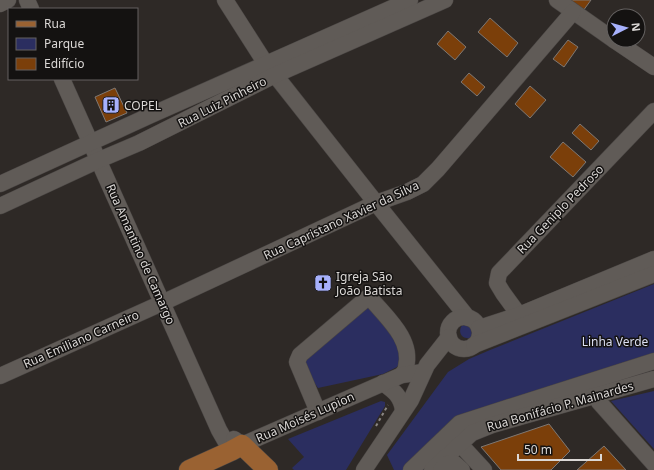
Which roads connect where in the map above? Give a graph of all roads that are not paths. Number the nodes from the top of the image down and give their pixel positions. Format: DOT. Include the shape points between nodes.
graph roads {
  1 [pos="8,0"];
  2 [pos="225,0"];
  3 [pos="410,0"];
  4 [pos="445,0"];
  5 [pos="557,0"];
  6 [pos="0,4"];
  7 [pos="573,12"];
  8 [pos="606,35"];
  9 [pos="626,48"];
  10 [pos="312,51"];
  11 [pos="654,67"];
  12 [pos="270,70"];
  13 [pos="62,80"];
  14 [pos="654,111"];
  15 [pos="152,115"];
  16 [pos="131,124"];
  17 [pos="160,133"];
  18 [pos="91,143"];
  19 [pos="139,143"];
  20 [pos="99,160"];
  21 [pos="0,184"];
  22 [pos="376,203"];
  23 [pos="0,206"];
  24 [pos="654,260"];
  25 [pos="654,274"];
  26 [pos="449,294"];
  27 [pos="162,303"];
  28 [pos="519,315"];
  29 [pos="474,323"];
  30 [pos="450,330"];
  31 [pos="470,347"];
  32 [pos="654,361"];
  33 [pos="425,368"];
  34 [pos="402,375"];
  35 [pos="0,376"];
  36 [pos="654,379"];
  37 [pos="383,383"];
  38 [pos="595,395"];
  39 [pos="403,410"];
  40 [pos="318,412"];
  41 [pos="460,444"];
  42 [pos="237,448"];
  43 [pos="654,464"];
  44 [pos="189,470"];
  45 [pos="250,470"];
  46 [pos="268,470"];
  47 [pos="364,470"];
  48 [pos="411,470"];
  49 [pos="432,470"];
  50 [pos="441,470"];
  51 [pos="462,470"];
  52 [pos="484,470"];
  1 -- 6 [label="street"];
  2 -- 12 [label="street"];
  3 -- 10 [label="street, Rua Luiz Pinheiro"];
  4 -- 10 [label="street, Rua Luiz Pinheiro"];
  5 -- 7 [label="street"];
  7 -- 8 [label="street"];
  7 -- 22 [label="street, Rua Capristano Xavier da Silva" via="438,169 422,184"];
  9 -- 11 [label="street"];
  10 -- 12 [label="street, Rua Luiz Pinheiro"];
  12 -- 15 [label="street, Rua Luiz Pinheiro"];
  12 -- 17 [label="street, Rua Luiz Pinheiro"];
  12 -- 22 [label="street"];
  13 -- 18 [label="street, Rua Amantino de Camargo"];
  14 -- 28 [label="street, Rua Geniplo Pedroso" via="499,273 497,283"];
  15 -- 16 [label="street, Rua Luiz Pinheiro"];
  15 -- 17 [label="street"];
  16 -- 18 [label="street, Rua Luiz Pinheiro"];
  16 -- 19 [label="street"];
  17 -- 19 [label="street, Rua Luiz Pinheiro"];
  18 -- 20 [label="street, Rua Amantino de Camargo"];
  18 -- 21 [label="street, Rua Luiz Pinheiro"];
  19 -- 20 [label="street, Rua Luiz Pinheiro"];
  20 -- 23 [label="street, Rua Luiz Pinheiro"];
  20 -- 27 [label="street, Rua Amantino de Camargo"];
  22 -- 26 [label="street"];
  22 -- 27 [label="street, Rua Capristano Xavier da Silva"];
  24 -- 28 [label="street"];
  25 -- 31 [label="street, Rua Moisés Lupion"];
  26 -- 29 [label="street"];
  26 -- 30 [label="street"];
  27 -- 35 [label="street, Rua Emiliano Carneiro"];
  27 -- 42 [label="street, Rua Amantino de Camargo" via="219,430"];
  28 -- 29 [label="street"];
  29 -- 30 [label="street" via="459,318"];
  29 -- 31 [label="street" via="480,334 478,340"];
  30 -- 31 [label="street" via="450,340 454,345 460,348"];
  30 -- 33 [label="street"];
  31 -- 33 [label="street, Rua Moisés Lupion"];
  32 -- 48 [label="street" via="460,423"];
  33 -- 34 [label="street, Rua Moisés Lupion"];
  33 -- 39 [label="street"];
  34 -- 37 [label="street, Rua Moisés Lupion"];
  34 -- 40 [label="street" via="406,367 405,345 400,334 372,300 367,298 300,355 298,362"];
  36 -- 38 [label="street, Rua Bonifácio P. Mainardes"];
  37 -- 39 [label="street" via="397,395 402,402"];
  37 -- 40 [label="street, Rua Moisés Lupion"];
  38 -- 41 [label="street, Rua Bonifácio P. Mainardes" via="492,425 472,433"];
  38 -- 43 [label="street"];
  39 -- 47 [label="street"];
  40 -- 42 [label="street, Rua Moisés Lupion"];
  41 -- 49 [label="street, Rua Bonifácio P. Mainardes"];
  41 -- 52 [label="street"];
  42 -- 44 [label="main road, Rua Moisés Lupion"];
  42 -- 45 [label="main road"];
  42 -- 46 [label="main road"];
  50 -- 51 [label="street" via="449,463 454,463"];
}
